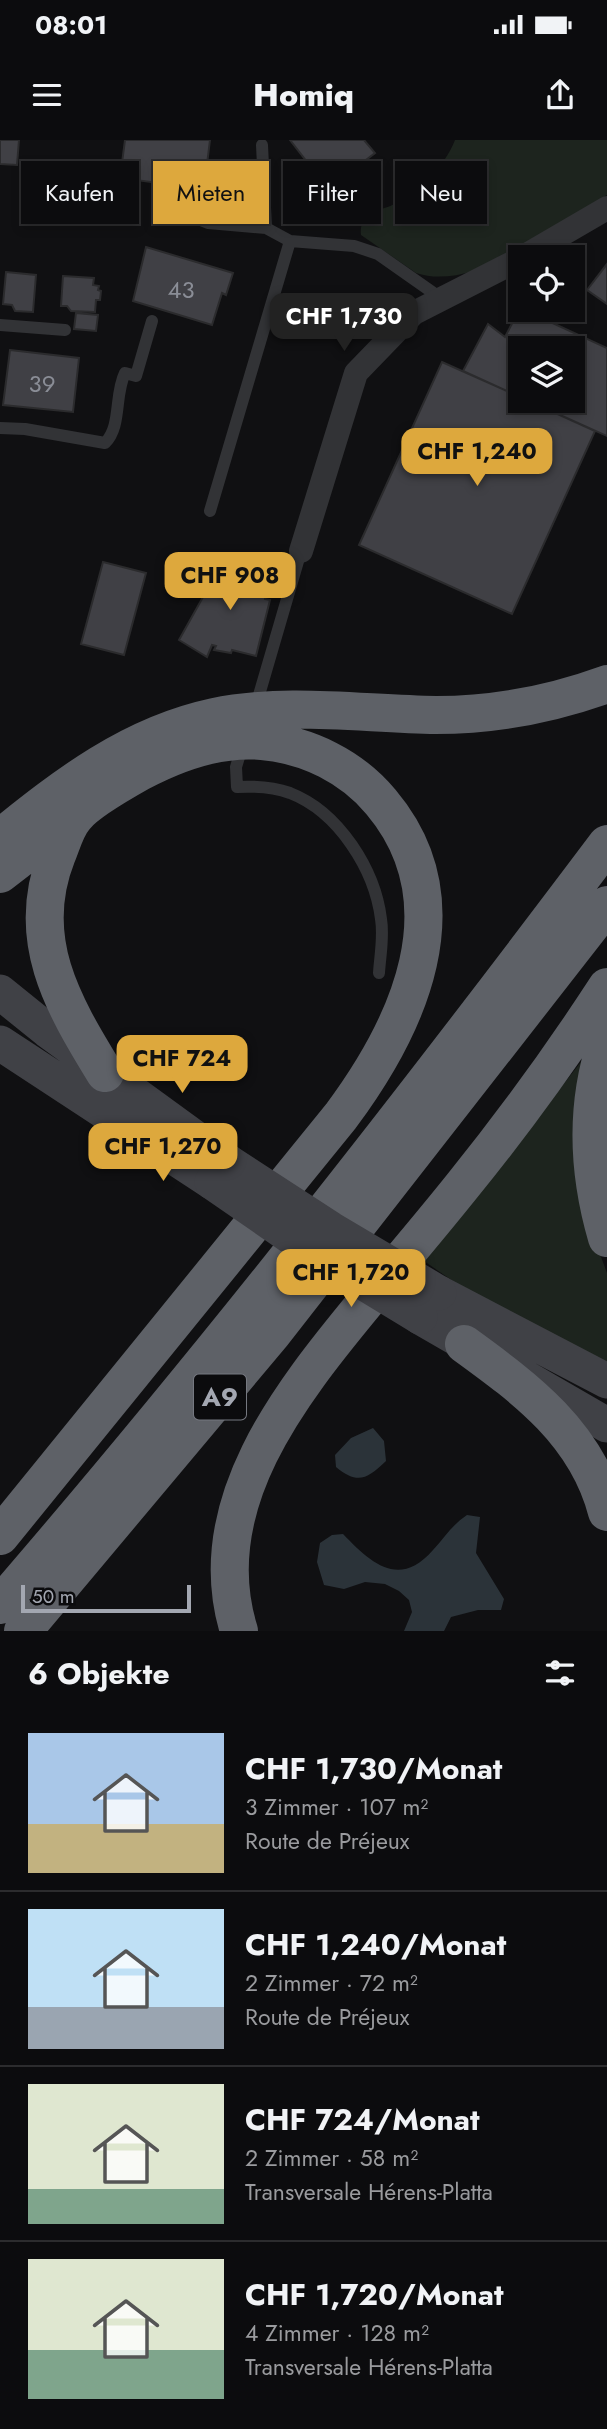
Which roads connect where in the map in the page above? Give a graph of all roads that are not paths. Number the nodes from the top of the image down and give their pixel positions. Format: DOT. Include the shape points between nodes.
graph roads {
  1 [pos="262,145"];
  2 [pos="607,208"];
  3 [pos="220,224"];
  4 [pos="266,228"];
  5 [pos="290,241"];
  6 [pos="543,245"];
  7 [pos="508,265"];
  8 [pos="442,299"];
  9 [pos="152,321"];
  10 [pos="0,325"];
  11 [pos="65,330"];
  12 [pos="0,428"];
  13 [pos="210,511"];
  14 [pos="301,551"];
  15 [pos="607,684"];
  16 [pos="259,695"];
  17 [pos="240,754"];
  18 [pos="64,806"];
  19 [pos="0,822"];
  20 [pos="0,838"];
  21 [pos="607,844"];
  22 [pos="0,874"];
  23 [pos="607,905"];
  24 [pos="379,973"];
  25 [pos="607,987"];
  26 [pos="0,992"];
  27 [pos="607,1040"];
  28 [pos="0,1042"];
  29 [pos="105,1073"];
  30 [pos="220,1172"];
  31 [pos="607,1238"];
  32 [pos="430,1305"];
  33 [pos="464,1344"];
  34 [pos="607,1381"];
  35 [pos="607,1425"];
  36 [pos="607,1512"];
  37 [pos="0,1536"];
  38 [pos="0,1605"];
  39 [pos="23,1631"];
  40 [pos="239,1631"];
  1 -- 4 [label="lane"];
  2 -- 6 [label="street"];
  3 -- 4 [label="lane"];
  4 -- 5 [label="lane"];
  5 -- 8 [label="lane" via="354,246 379,254"];
  5 -- 13 [label="lane"];
  7 -- 8 [label="street"];
  8 -- 14 [label="street" via="414,313 356,373"];
  9 -- 12 [label="lane" via="136,376 125,373 121,382 113,435 104,443"];
  10 -- 11 [label="lane"];
  14 -- 16 [label="lane"];
  15 -- 18 [label="highway" via="556,701 495,712 438,715 286,710 213,717 165,732 101,762"];
  17 -- 24 [label="lane" via="237,787 275,789 299,797 358,852 380,910"];
  18 -- 19 [label="highway"];
  18 -- 20 [label="highway"];
  18 -- 22 [label="highway"];
  18 -- 29 [label="highway" via="44,907 44,929 59,990"];
  18 -- 37 [label="highway" via="191,750 261,741 308,752 338,765 365,785 397,823 417,870 422,938 404,1011 359,1092"];
  21 -- 38 [label="highway, A9" via="258,1295"];
  23 -- 39 [label="highway, A9" via="272,1334"];
  25 -- 40 [label="highway" via="511,1126 324,1354 260,1451 239,1507 230,1553"];
  26 -- 29 [label="main road"];
  27 -- 31 [label="highway" via="597,1078 591,1138 594,1180"];
  28 -- 30 [label="main road"];
  29 -- 30 [label="main road"];
  30 -- 32 [label="main road, bridge" via="313,1252"];
  32 -- 33 [label="main road"];
  32 -- 34 [label="main road"];
  33 -- 35 [label="main road"];
  33 -- 36 [label="highway" via="517,1382 561,1423 593,1472"];
}
